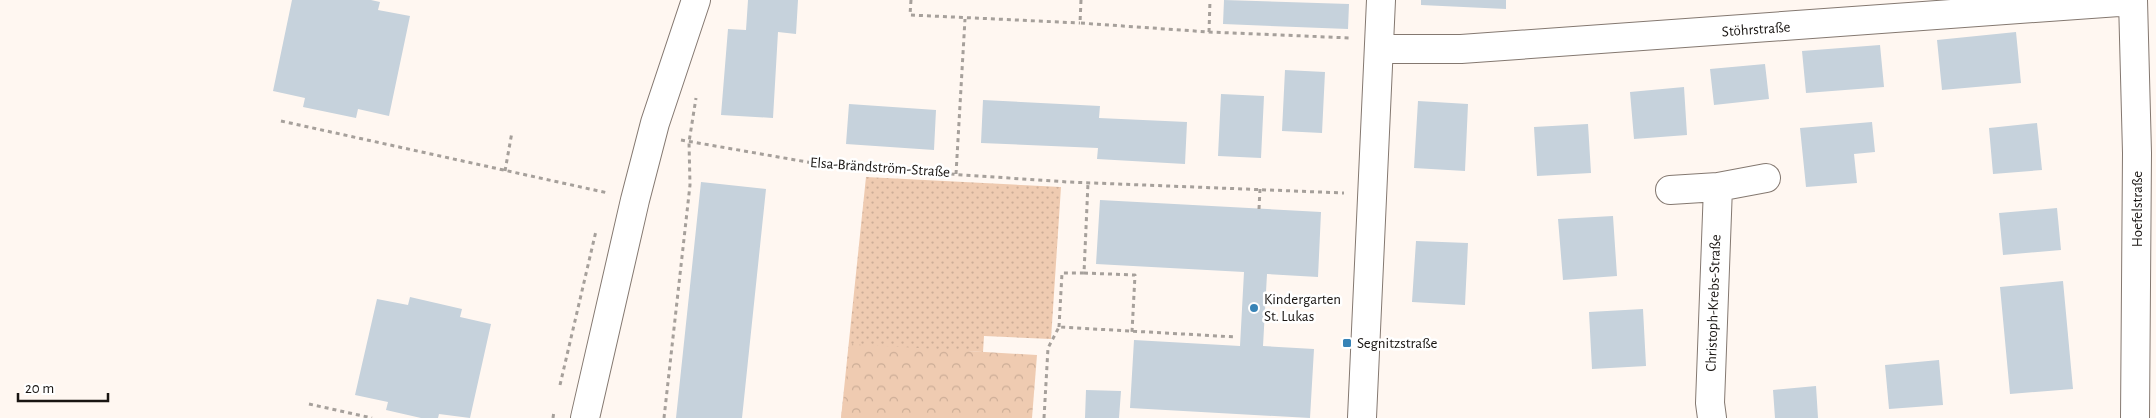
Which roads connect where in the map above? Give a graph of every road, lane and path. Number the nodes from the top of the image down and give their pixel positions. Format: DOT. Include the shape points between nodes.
graph roads {
  1 [pos="696,0"];
  2 [pos="911,0"];
  3 [pos="1081,0"];
  4 [pos="1210,0"];
  5 [pos="1381,0"];
  6 [pos="2133,1"];
  7 [pos="965,19"];
  8 [pos="1080,23"];
  9 [pos="1209,32"];
  10 [pos="1379,44"];
  11 [pos="698,92"];
  12 [pos="281,121"];
  13 [pos="656,124"];
  14 [pos="512,132"];
  15 [pos="689,142"];
  16 [pos="505,171"];
  17 [pos="956,174"];
  18 [pos="1766,178"];
  19 [pos="1088,183"];
  20 [pos="1718,187"];
  21 [pos="1260,189"];
  22 [pos="1670,190"];
  23 [pos="1372,194"];
  24 [pos="635,200"];
  25 [pos="1259,209"];
  26 [pos="1084,274"];
  27 [pos="1058,327"];
  28 [pos="1132,332"];
  29 [pos="1236,337"];
  30 [pos="309,404"];
  31 [pos="372,418"];
  32 [pos="585,418"];
  33 [pos="664,418"];
  34 [pos="1044,418"];
  35 [pos="1362,418"];
  36 [pos="1712,418"];
  37 [pos="2135,418"];
  1 -- 13 [label="street"];
  2 -- 7 [label="path" via="910,15"];
  3 -- 8 [label="path"];
  4 -- 9 [label="path"];
  5 -- 10 [label="street"];
  6 -- 10 [label="street, Stöhrstraße" via="1461,49"];
  6 -- 37 [label="street, Hoefelstraße" via="2137,153"];
  7 -- 8 [label="path"];
  7 -- 17 [label="path, Elsa-Brändström-Straße"];
  8 -- 9 [label="path"];
  9 -- 10 [label="path"];
  10 -- 23 [label="street"];
  11 -- 15 [label="path"];
  12 -- 16 [label="path"];
  13 -- 15 [label="path, Elsa-Brändström-Straße"];
  13 -- 24 [label="street"];
  14 -- 16 [label="path"];
  15 -- 17 [label="path, Elsa-Brändström-Straße" via="830,166"];
  15 -- 33 [label="path" via="690,185"];
  16 -- 24 [label="path"];
  17 -- 19 [label="path"];
  18 -- 20 [label="street"];
  19 -- 21 [label="path"];
  19 -- 26 [label="path"];
  20 -- 22 [label="street"];
  20 -- 36 [label="street, Christoph-Krebs-Straße"];
  21 -- 23 [label="path"];
  21 -- 25 [label="path"];
  23 -- 35 [label="street"];
  24 -- 32 [label="street"];
  26 -- 27 [label="path" via="1062,273"];
  26 -- 28 [label="path" via="1135,276"];
  27 -- 28 [label="path"];
  27 -- 34 [label="path" via="1048,348"];
  28 -- 29 [label="path"];
  30 -- 31 [label="path"];
}
